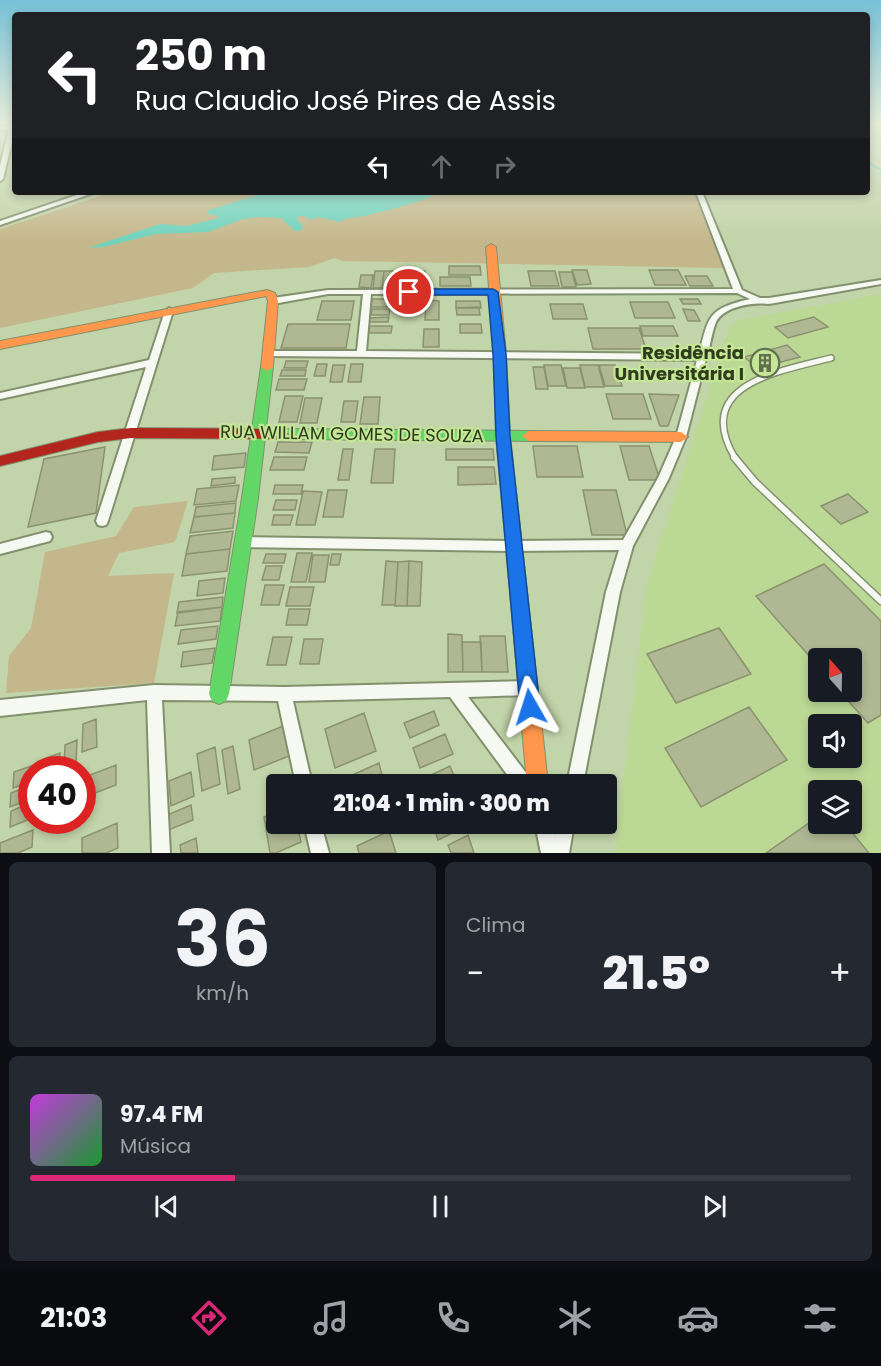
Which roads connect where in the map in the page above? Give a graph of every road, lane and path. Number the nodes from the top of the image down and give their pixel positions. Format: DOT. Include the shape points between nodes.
graph roads {
  1 [pos="2,164"];
  2 [pos="0,179"];
  3 [pos="78,195"];
  4 [pos="700,195"];
  5 [pos="0,223"];
  6 [pos="491,247"];
  7 [pos="881,282"];
  8 [pos="738,291"];
  9 [pos="367,292"];
  10 [pos="493,292"];
  11 [pos="758,300"];
  12 [pos="273,301"];
  13 [pos="169,311"];
  14 [pos="0,345"];
  15 [pos="269,353"];
  16 [pos="361,354"];
  17 [pos="500,354"];
  18 [pos="704,357"];
  19 [pos="831,358"];
  20 [pos="154,362"];
  21 [pos="0,396"];
  22 [pos="131,433"];
  23 [pos="258,433"];
  24 [pos="503,436"];
  25 [pos="681,437"];
  26 [pos="0,461"];
  27 [pos="102,521"];
  28 [pos="46,537"];
  29 [pos="243,542"];
  30 [pos="627,545"];
  31 [pos="513,546"];
  32 [pos="0,549"];
  33 [pos="881,601"];
  34 [pos="528,688"];
  35 [pos="453,689"];
  36 [pos="154,692"];
  37 [pos="219,694"];
  38 [pos="284,694"];
  39 [pos="0,708"];
  40 [pos="302,774"];
  41 [pos="517,774"];
  42 [pos="537,774"];
  43 [pos="577,774"];
  44 [pos="315,834"];
  45 [pos="546,834"];
  46 [pos="564,834"];
  47 [pos="161,853"];
  48 [pos="320,853"];
  49 [pos="550,853"];
  50 [pos="560,853"];
  1 -- 2 [label="street"];
  3 -- 5 [label="street"];
  4 -- 8 [label="street"];
  6 -- 10 [label="street"];
  7 -- 11 [label="street"];
  8 -- 10 [label="street"];
  8 -- 11 [label="street"];
  9 -- 10 [label="street"];
  9 -- 12 [label="street" via="316,293"];
  9 -- 16 [label="street"];
  10 -- 17 [label="street"];
  11 -- 18 [label="street" via="718,313 712,321"];
  12 -- 13 [label="street" via="267,293"];
  12 -- 15 [label="street"];
  13 -- 14 [label="street"];
  13 -- 20 [label="street"];
  15 -- 16 [label="street"];
  15 -- 23 [label="street"];
  16 -- 17 [label="street"];
  17 -- 18 [label="street"];
  17 -- 24 [label="street"];
  18 -- 25 [label="street"];
  19 -- 33 [label="lane" via="747,384 725,413 723,432 730,452 750,476"];
  20 -- 21 [label="street"];
  20 -- 22 [label="street"];
  22 -- 23 [label="street, RUA WILLAM GOMES DE SOUZA"];
  22 -- 26 [label="street, RUA WILLAM GOMES DE SOUZA"];
  22 -- 27 [label="street"];
  23 -- 24 [label="street, RUA WILLAM GOMES DE SOUZA"];
  23 -- 29 [label="street"];
  24 -- 25 [label="street, RUA WILLAM GOMES DE SOUZA"];
  24 -- 31 [label="street"];
  25 -- 30 [label="street"];
  28 -- 32 [label="street"];
  29 -- 31 [label="street"];
  29 -- 37 [label="street"];
  30 -- 31 [label="street"];
  30 -- 43 [label="street"];
  31 -- 34 [label="street"];
  34 -- 35 [label="street"];
  34 -- 42 [label="street"];
  35 -- 38 [label="street"];
  35 -- 41 [label="street"];
  36 -- 37 [label="street"];
  36 -- 39 [label="street"];
  36 -- 47 [label="street"];
  37 -- 38 [label="street"];
  38 -- 40 [label="street"];
  44 -- 48 [label="street"];
  45 -- 49 [label="street"];
  46 -- 50 [label="street"];
}
